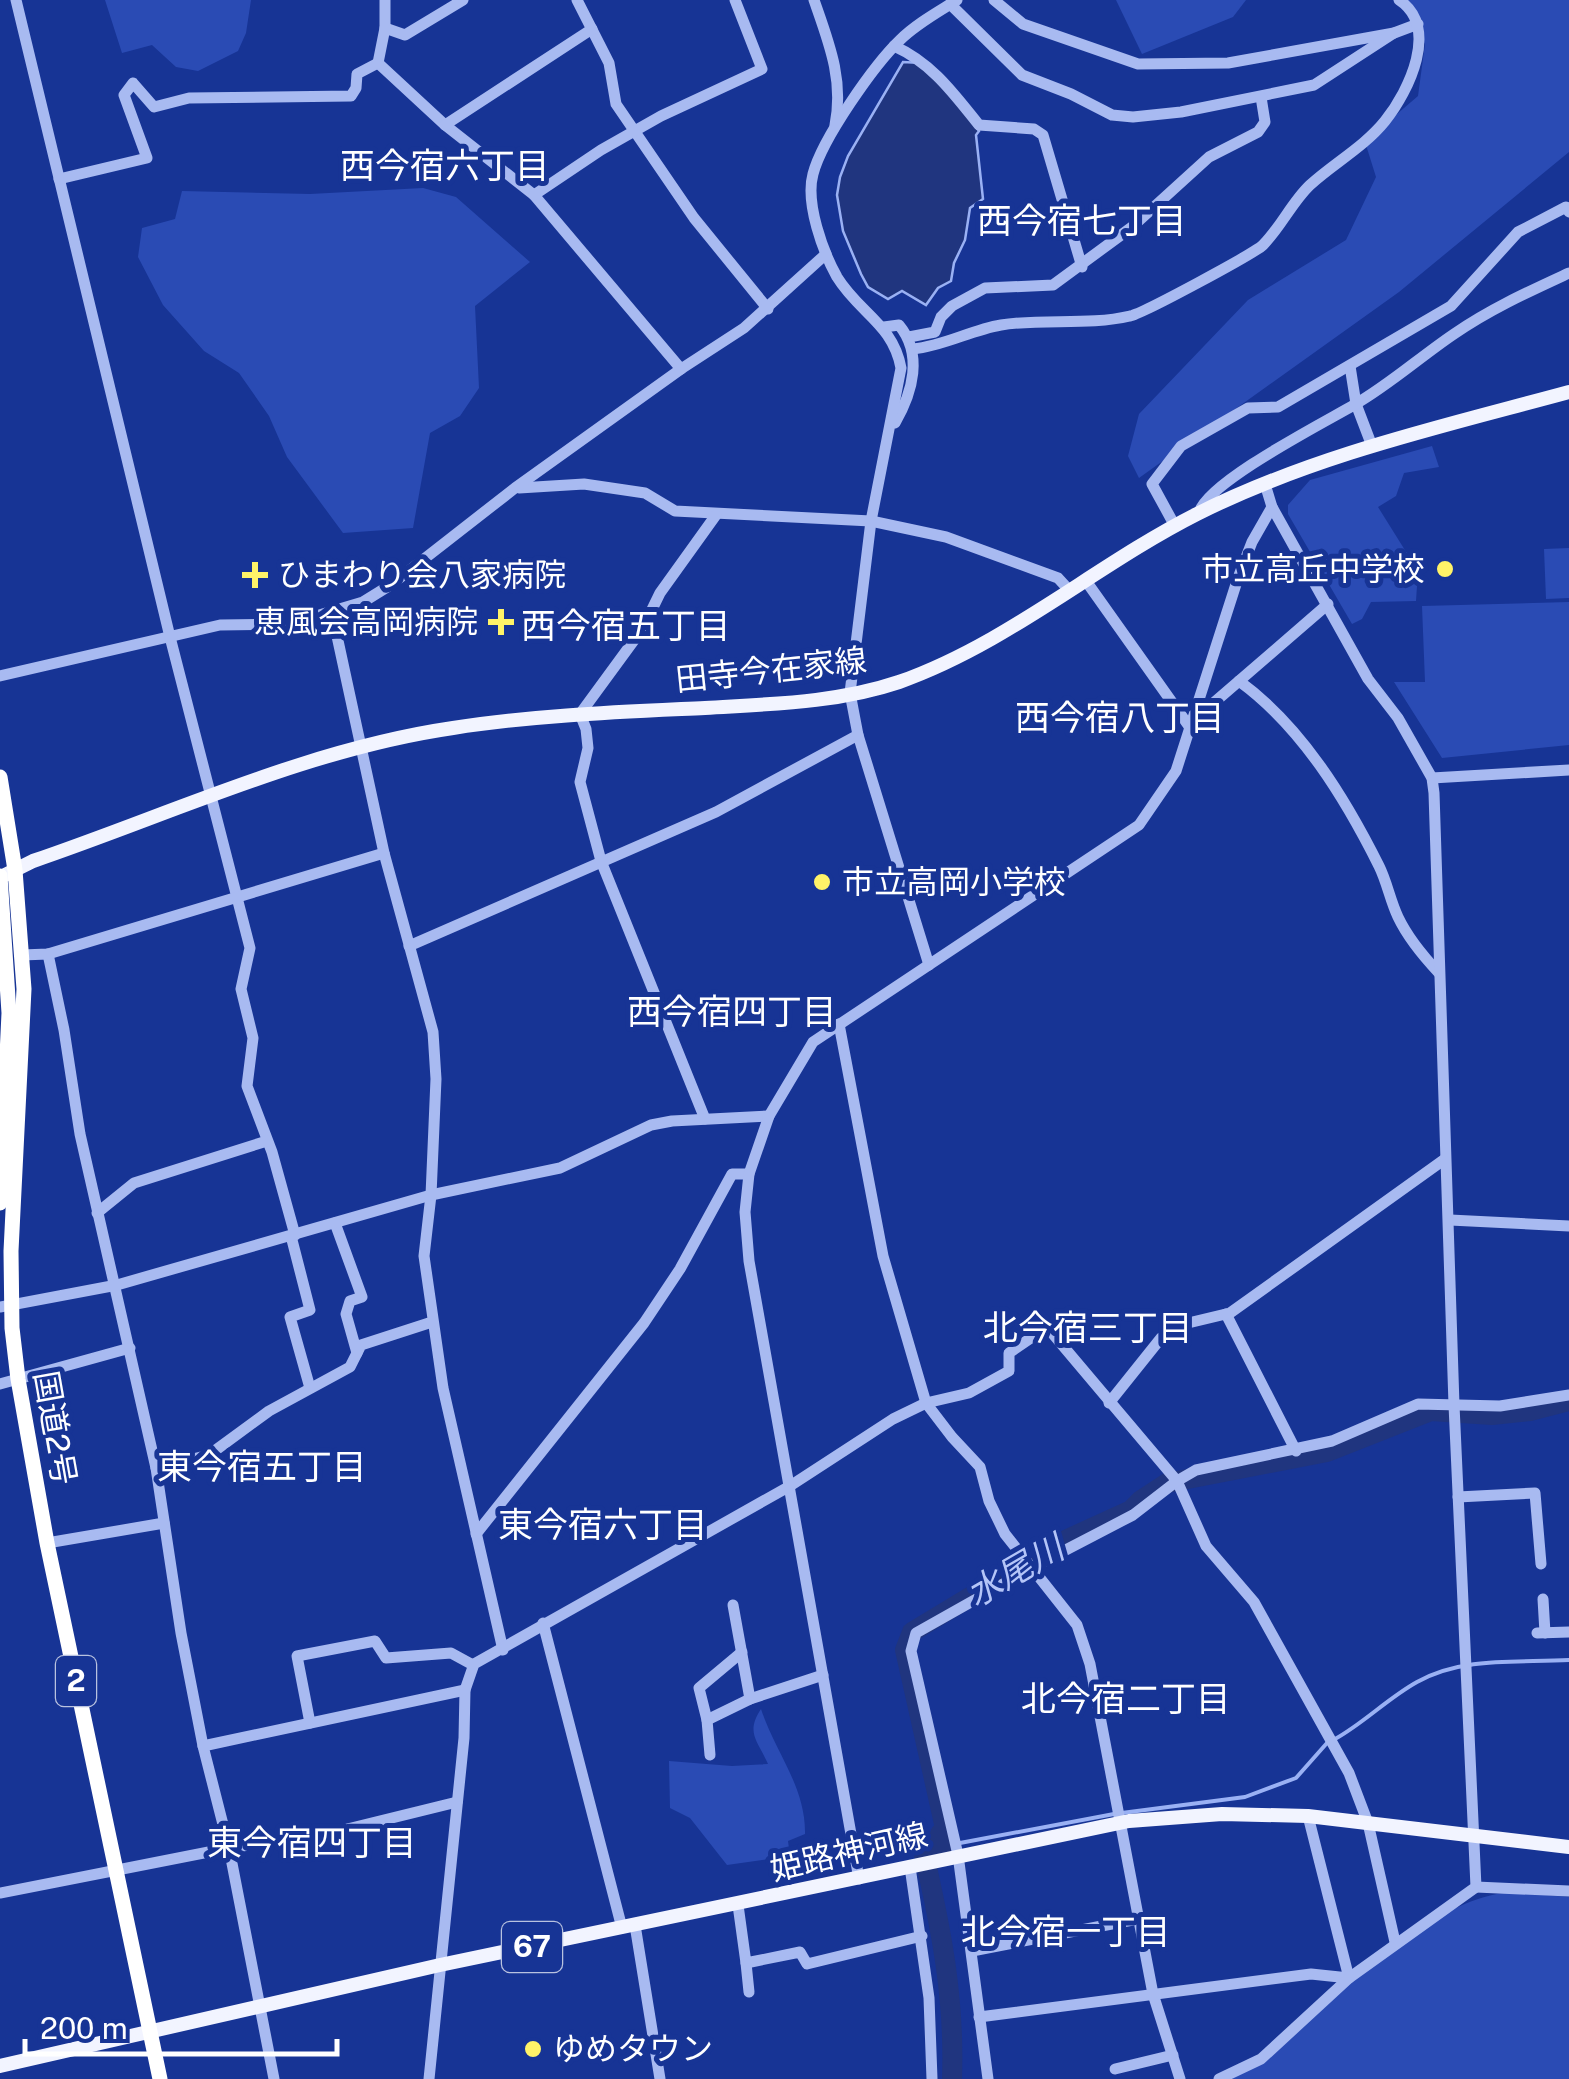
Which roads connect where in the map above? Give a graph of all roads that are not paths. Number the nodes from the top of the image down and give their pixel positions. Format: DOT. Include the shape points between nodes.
graph roads {
  1 [pos="16,0"];
  2 [pos="385,0"];
  3 [pos="463,0"];
  4 [pos="735,0"];
  5 [pos="814,0"];
  6 [pos="994,0"];
  7 [pos="1399,0"];
  8 [pos="583,2"];
  9 [pos="954,2"];
  10 [pos="1418,24"];
  11 [pos="385,28"];
  12 [pos="592,28"];
  13 [pos="1394,34"];
  14 [pos="894,46"];
  15 [pos="378,63"];
  16 [pos="1261,96"];
  17 [pos="445,125"];
  18 [pos="637,130"];
  19 [pos="834,130"];
  20 [pos="59,179"];
  21 [pos="534,195"];
  22 [pos="1569,212"];
  23 [pos="826,254"];
  24 [pos="1082,267"];
  25 [pos="1569,273"];
  26 [pos="768,309"];
  27 [pos="884,327"];
  28 [pos="911,343"];
  29 [pos="1350,366"];
  30 [pos="681,368"];
  31 [pos="1569,392"];
  32 [pos="1356,404"];
  33 [pos="888,432"];
  34 [pos="1372,446"];
  35 [pos="1265,484"];
  36 [pos="514,488"];
  37 [pos="1272,507"];
  38 [pos="1199,513"];
  39 [pos="716,515"];
  40 [pos="871,521"];
  41 [pos="1175,526"];
  42 [pos="1086,580"];
  43 [pos="1069,590"];
  44 [pos="1328,604"];
  45 [pos="332,613"];
  46 [pos="170,637"];
  47 [pos="0,676"];
  48 [pos="1239,681"];
  49 [pos="850,693"];
  50 [pos="580,714"];
  51 [pos="1192,724"];
  52 [pos="858,734"];
  53 [pos="361,747"];
  54 [pos="1569,770"];
  55 [pos="0,777"];
  56 [pos="1432,778"];
  57 [pos="211,798"];
  58 [pos="384,852"];
  59 [pos="601,861"];
  60 [pos="4,876"];
  61 [pos="236,897"];
  62 [pos="409,946"];
  63 [pos="48,954"];
  64 [pos="22,956"];
  65 [pos="929,965"];
  66 [pos="1439,973"];
  67 [pos="839,1024"];
  68 [pos="769,1116"];
  69 [pos="704,1120"];
  70 [pos="266,1141"];
  71 [pos="1446,1159"];
  72 [pos="749,1174"];
  73 [pos="431,1194"];
  74 [pos="0,1203"];
  75 [pos="96,1213"];
  76 [pos="1450,1220"];
  77 [pos="335,1223"];
  78 [pos="1569,1226"];
  79 [pos="292,1235"];
  80 [pos="116,1285"];
  81 [pos="5,1307"];
  82 [pos="1226,1314"];
  83 [pos="432,1322"];
  84 [pos="6,1325"];
  85 [pos="130,1348"];
  86 [pos="357,1353"];
  87 [pos="18,1378"];
  88 [pos="0,1384"];
  89 [pos="310,1388"];
  90 [pos="1569,1396"];
  91 [pos="926,1403"];
  92 [pos="1110,1403"];
  93 [pos="1454,1405"];
  94 [pos="1296,1451"];
  95 [pos="156,1468"];
  96 [pos="1177,1481"];
  97 [pos="790,1486"];
  98 [pos="1458,1497"];
  99 [pos="164,1524"];
  100 [pos="476,1534"];
  101 [pos="47,1543"];
  102 [pos="1028,1562"];
  103 [pos="1541,1564"];
  104 [pos="1543,1599"];
  105 [pos="734,1605"];
  106 [pos="544,1623"];
  107 [pos="1569,1632"];
  108 [pos="503,1650"];
  109 [pos="742,1652"];
  110 [pos="474,1666"];
  111 [pos="823,1676"];
  112 [pos="465,1690"];
  113 [pos="750,1699"];
  114 [pos="707,1720"];
  115 [pos="310,1723"];
  116 [pos="203,1746"];
  117 [pos="710,1755"];
  118 [pos="457,1802"];
  119 [pos="1308,1816"];
  120 [pos="1118,1822"];
  121 [pos="1368,1823"];
  122 [pos="1472,1835"];
  123 [pos="1569,1847"];
  124 [pos="230,1848"];
  125 [pos="955,1856"];
  126 [pos="912,1866"];
  127 [pos="117,1870"];
  128 [pos="859,1879"];
  129 [pos="1476,1887"];
  130 [pos="1569,1892"];
  131 [pos="0,1893"];
  132 [pos="738,1905"];
  133 [pos="1138,1919"];
  134 [pos="628,1927"];
  135 [pos="922,1936"];
  136 [pos="1395,1942"];
  137 [pos="972,1951"];
  138 [pos="746,1962"];
  139 [pos="440,1965"];
  140 [pos="1348,1978"];
  141 [pos="749,1992"];
  142 [pos="1152,1994"];
  143 [pos="261,2005"];
  144 [pos="978,2017"];
  145 [pos="150,2033"];
  146 [pos="1172,2055"];
  147 [pos="0,2066"];
  148 [pos="1115,2069"];
  149 [pos="160,2079"];
  150 [pos="274,2079"];
  151 [pos="429,2079"];
  152 [pos="660,2079"];
  153 [pos="932,2079"];
  154 [pos="988,2079"];
  155 [pos="1180,2079"];
  156 [pos="1219,2079"];
  1 -- 20 [label="street"];
  2 -- 11 [label="street"];
  3 -- 11 [label="street" via="405,35"];
  4 -- 18 [label="street" via="762,70"];
  5 -- 19 [label="street" via="840,87"];
  6 -- 13 [label="street" via="1023,24 1138,64 1228,63"];
  7 -- 10 [label="street"];
  8 -- 12 [label="street"];
  9 -- 14 [label="street"];
  9 -- 16 [label="street" via="1022,75 1112,115 1181,112"];
  10 -- 13 [label="street"];
  10 -- 28 [label="street" via="1414,67 1386,120 1310,186 1262,248 1132,316 1000,325 944,344"];
  11 -- 15 [label="street"];
  12 -- 17 [label="street"];
  12 -- 18 [label="street" via="609,63 616,104"];
  13 -- 16 [label="street" via="1314,85"];
  14 -- 19 [label="street"];
  14 -- 24 [label="street" via="942,79 980,125 1043,135"];
  15 -- 17 [label="street"];
  15 -- 20 [label="street" via="357,74 351,96 189,98 154,107 133,83 124,95 147,158"];
  16 -- 24 [label="street" via="1265,122 1258,132 1209,157"];
  17 -- 21 [label="street"];
  18 -- 21 [label="street"];
  18 -- 26 [label="street" via="684,204"];
  19 -- 23 [label="street" via="812,176 815,224"];
  20 -- 46 [label="street"];
  21 -- 30 [label="street"];
  22 -- 29 [label="street" via="1566,207 1518,232 1451,306"];
  23 -- 26 [label="street"];
  23 -- 27 [label="street" via="853,301"];
  24 -- 28 [label="street" via="1053,285 985,288 952,306 935,332"];
  25 -- 32 [label="street" via="1457,332"];
  26 -- 30 [label="street"];
  27 -- 28 [label="street" via="899,325"];
  27 -- 33 [label="street" via="898,347 901,368"];
  28 -- 33 [label="street" via="911,386"];
  29 -- 32 [label="street"];
  29 -- 41 [label="street" via="1278,406 1248,408 1181,446 1152,484"];
  30 -- 36 [label="street"];
  31 -- 34 [label="main road, 田寺今在家線"];
  32 -- 34 [label="street"];
  32 -- 38 [label="street" via="1238,474 1201,502"];
  33 -- 40 [label="street"];
  34 -- 35 [label="main road, 田寺今在家線"];
  35 -- 37 [label="street"];
  35 -- 38 [label="main road, 田寺今在家線"];
  36 -- 39 [label="street" via="604,486 645,493 675,511"];
  36 -- 45 [label="street" via="392,584"];
  37 -- 44 [label="street"];
  37 -- 51 [label="street" via="1238,578"];
  38 -- 41 [label="main road, 田寺今在家線"];
  39 -- 40 [label="street"];
  39 -- 50 [label="street"];
  40 -- 43 [label="street" via="946,536 1058,578"];
  40 -- 49 [label="street"];
  41 -- 42 [label="main road, 田寺今在家線"];
  42 -- 43 [label="main road, 田寺今在家線"];
  42 -- 51 [label="street"];
  43 -- 49 [label="main road, 田寺今在家線" via="952,658 898,682"];
  44 -- 48 [label="street"];
  44 -- 56 [label="street"];
  45 -- 46 [label="street"];
  45 -- 53 [label="street"];
  46 -- 47 [label="street"];
  46 -- 57 [label="street"];
  48 -- 51 [label="street"];
  48 -- 66 [label="street" via="1270,705 1348,806 1398,918"];
  49 -- 50 [label="main road, 田寺今在家線" via="781,704"];
  49 -- 52 [label="street"];
  50 -- 53 [label="main road, 田寺今在家線" via="448,728"];
  50 -- 59 [label="street" via="588,748 580,782"];
  51 -- 65 [label="street" via="1176,771 1139,825"];
  52 -- 59 [label="street" via="716,812"];
  52 -- 65 [label="street"];
  53 -- 57 [label="main road, 田寺今在家線"];
  53 -- 58 [label="street"];
  54 -- 56 [label="street"];
  55 -- 60 [label="highway, 国道2号 / 2"];
  56 -- 66 [label="street"];
  57 -- 60 [label="main road, 田寺今在家線"];
  57 -- 61 [label="street"];
  58 -- 61 [label="street"];
  58 -- 62 [label="street"];
  59 -- 62 [label="street"];
  59 -- 69 [label="street"];
  60 -- 64 [label="highway, 国道2号 / 2"];
  60 -- 74 [label="highway, 国道2号 / 2" via="9,1013"];
  61 -- 63 [label="street"];
  61 -- 70 [label="street" via="250,948 241,989 253,1038 246,1086"];
  62 -- 73 [label="street" via="433,1032"];
  63 -- 64 [label="street"];
  63 -- 75 [label="street"];
  64 -- 81 [label="highway, 国道2号 / 2" via="24,1020"];
  65 -- 67 [label="street"];
  66 -- 71 [label="street"];
  67 -- 68 [label="street" via="813,1042"];
  67 -- 91 [label="street" via="882,1256"];
  68 -- 69 [label="street"];
  68 -- 72 [label="street"];
  69 -- 73 [label="street" via="651,1126 560,1168"];
  70 -- 75 [label="street" via="134,1182"];
  70 -- 79 [label="street"];
  71 -- 76 [label="street"];
  71 -- 82 [label="street"];
  72 -- 97 [label="street" via="749,1262"];
  72 -- 100 [label="street" via="732,1174 644,1323"];
  73 -- 77 [label="street"];
  73 -- 83 [label="street" via="424,1256"];
  75 -- 80 [label="street"];
  76 -- 78 [label="street"];
  76 -- 93 [label="street"];
  77 -- 79 [label="street"];
  77 -- 86 [label="street" via="362,1297 350,1301 346,1314"];
  79 -- 80 [label="street"];
  79 -- 89 [label="street" via="310,1310 290,1317"];
  80 -- 81 [label="street"];
  80 -- 85 [label="street"];
  81 -- 84 [label="highway, 国道2号 / 2"];
  82 -- 92 [label="street" via="1184,1324 1161,1338"];
  82 -- 94 [label="street"];
  83 -- 86 [label="street" via="361,1345"];
  83 -- 100 [label="street"];
  84 -- 87 [label="highway, 国道2号 / 2"];
  85 -- 87 [label="street"];
  85 -- 95 [label="street"];
  86 -- 89 [label="street" via="350,1367"];
  87 -- 88 [label="street"];
  87 -- 101 [label="highway, 国道2号 / 2"];
  89 -- 95 [label="street" via="209,1455"];
  90 -- 93 [label="street"];
  91 -- 92 [label="street" via="969,1394 1009,1371 1009,1353 1047,1327"];
  91 -- 97 [label="street"];
  91 -- 102 [label="street" via="980,1467 1005,1534"];
  92 -- 96 [label="street"];
  93 -- 94 [label="street" via="1418,1404"];
  93 -- 98 [label="street"];
  94 -- 96 [label="street" via="1196,1470"];
  95 -- 99 [label="street"];
  96 -- 102 [label="street" via="1132,1515"];
  96 -- 121 [label="street" via="1206,1546 1277,1638 1349,1773"];
  97 -- 106 [label="street"];
  97 -- 111 [label="street"];
  98 -- 103 [label="street" via="1535,1493"];
  98 -- 122 [label="street"];
  99 -- 101 [label="street"];
  99 -- 116 [label="street"];
  100 -- 108 [label="street"];
  101 -- 127 [label="highway, 国道2号 / 2"];
  102 -- 120 [label="street" via="1077,1624"];
  102 -- 125 [label="street" via="916,1633 911,1652"];
  104 -- 107 [label="street" via="1541,1633"];
  105 -- 109 [label="street"];
  106 -- 108 [label="street"];
  106 -- 134 [label="street"];
  108 -- 110 [label="street"];
  109 -- 113 [label="street"];
  109 -- 114 [label="street" via="699,1688"];
  110 -- 112 [label="street"];
  110 -- 115 [label="street" via="451,1653 386,1658 375,1641 297,1656"];
  111 -- 113 [label="street"];
  111 -- 128 [label="street"];
  112 -- 115 [label="street"];
  112 -- 118 [label="street"];
  113 -- 114 [label="street"];
  114 -- 117 [label="street"];
  115 -- 116 [label="street"];
  116 -- 124 [label="street"];
  118 -- 124 [label="street" via="331,1833"];
  118 -- 139 [label="street"];
  119 -- 120 [label="main road, 姫路神河線 / 67"];
  119 -- 121 [label="main road, 姫路神河線 / 67"];
  119 -- 140 [label="street"];
  120 -- 125 [label="main road, 姫路神河線 / 67"];
  120 -- 133 [label="street"];
  121 -- 122 [label="main road, 姫路神河線 / 67"];
  121 -- 136 [label="street"];
  122 -- 123 [label="main road, 姫路神河線 / 67"];
  122 -- 129 [label="street"];
  124 -- 127 [label="street"];
  124 -- 143 [label="street"];
  125 -- 126 [label="main road, 姫路神河線 / 67"];
  125 -- 137 [label="street"];
  126 -- 128 [label="main road, 姫路神河線 / 67"];
  126 -- 135 [label="street"];
  127 -- 131 [label="street"];
  127 -- 145 [label="highway, 国道2号 / 2"];
  128 -- 132 [label="main road, 姫路神河線 / 67"];
  129 -- 130 [label="street"];
  129 -- 136 [label="street"];
  132 -- 134 [label="main road, 姫路神河線 / 67"];
  132 -- 138 [label="street"];
  133 -- 137 [label="street"];
  133 -- 142 [label="street"];
  134 -- 139 [label="main road, 姫路神河線 / 67"];
  134 -- 152 [label="street"];
  135 -- 138 [label="street" via="807,1964 800,1952"];
  135 -- 153 [label="street"];
  136 -- 140 [label="street"];
  137 -- 144 [label="street"];
  138 -- 141 [label="street"];
  139 -- 143 [label="main road, 姫路神河線 / 67"];
  139 -- 151 [label="street"];
  140 -- 142 [label="street" via="1311,1974"];
  140 -- 156 [label="street" via="1261,2060"];
  142 -- 144 [label="street"];
  142 -- 146 [label="street"];
  143 -- 145 [label="main road, 姫路神河線 / 67"];
  143 -- 150 [label="street"];
  144 -- 154 [label="street"];
  145 -- 147 [label="main road"];
  145 -- 149 [label="highway, 国道2号 / 2"];
  146 -- 148 [label="street"];
  146 -- 155 [label="street"];
}
